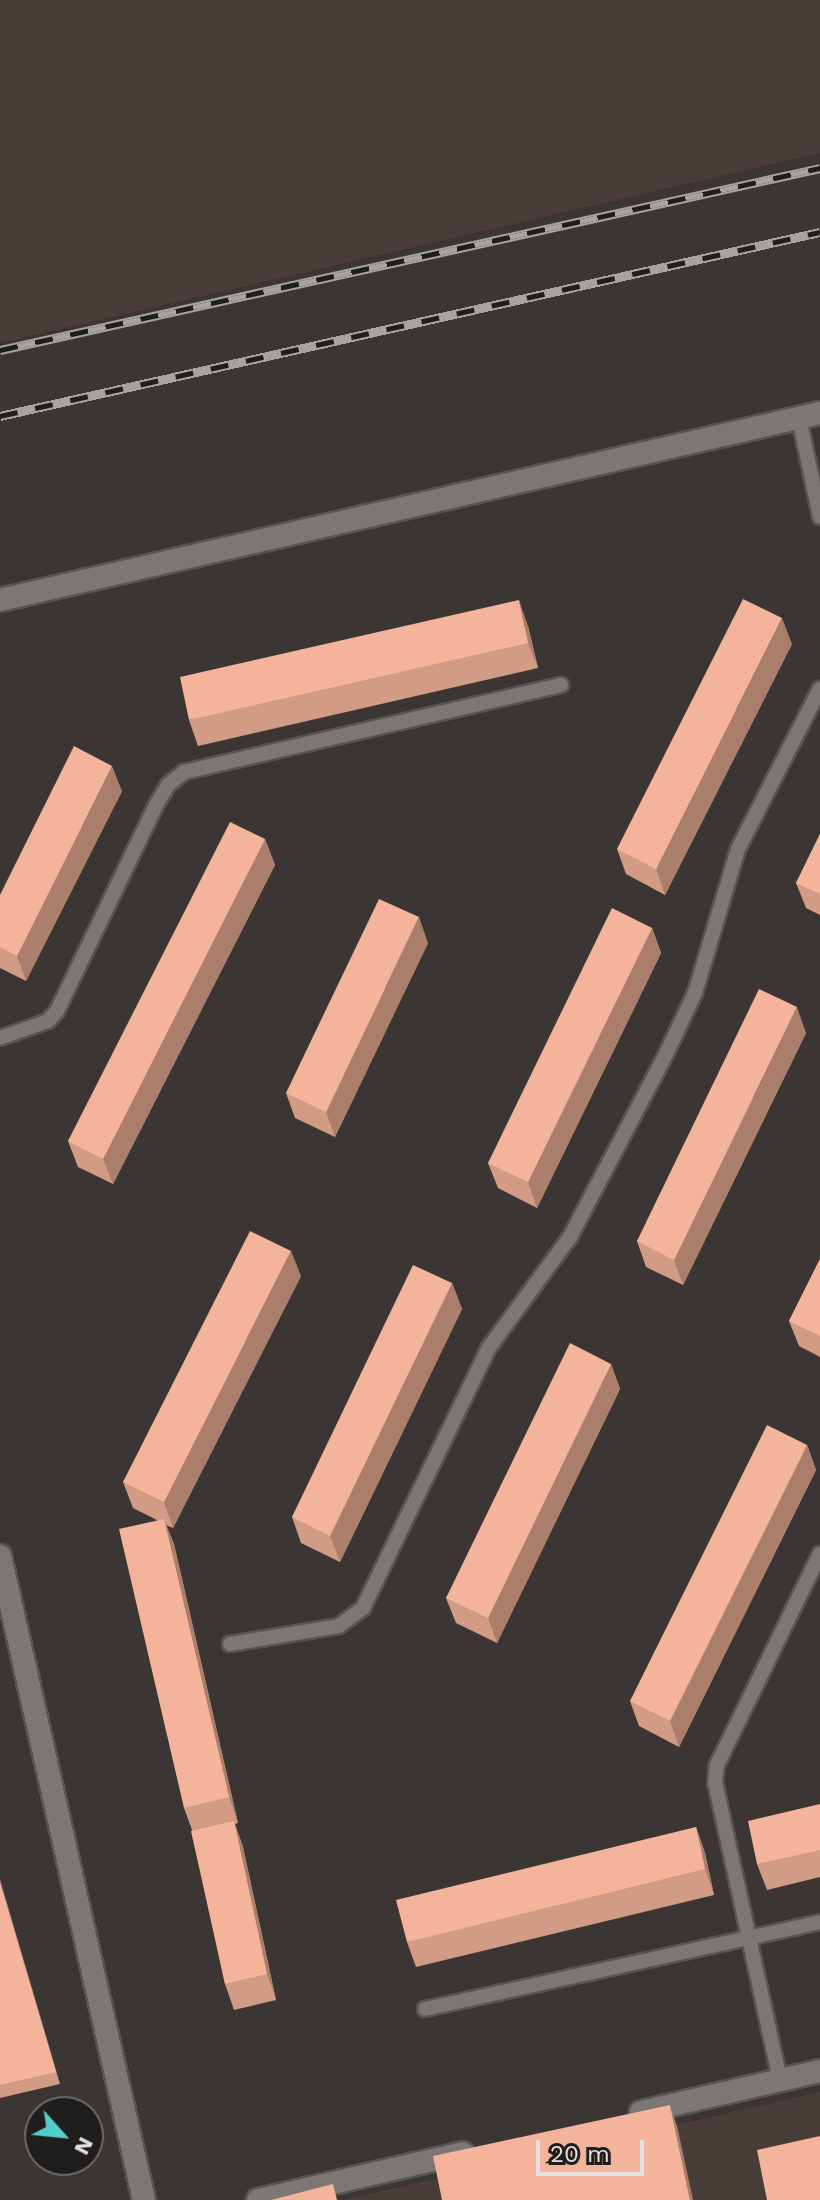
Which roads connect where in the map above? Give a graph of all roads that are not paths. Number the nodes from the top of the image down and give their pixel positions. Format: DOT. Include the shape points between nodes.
graph roads {
  1 [pos="810,415"];
  2 [pos="820,517"];
  3 [pos="0,600"];
  4 [pos="561,685"];
  5 [pos="820,689"];
  6 [pos="0,1038"];
  7 [pos="820,1554"];
  8 [pos="0,1556"];
  9 [pos="230,1644"];
  10 [pos="820,1922"];
  11 [pos="749,1938"];
  12 [pos="425,2009"];
  13 [pos="820,2071"];
  14 [pos="780,2080"];
  15 [pos="611,2119"];
  16 [pos="488,2147"];
  17 [pos="144,2200"];
  18 [pos="258,2200"];
  1 -- 2 [label="lane"];
  1 -- 3 [label="street"];
  4 -- 6 [label="lane" via="184,772 156,805 57,1011 48,1021"];
  5 -- 9 [label="lane" via="738,849 695,993 666,1054 570,1237 488,1349 363,1608 339,1626"];
  7 -- 11 [label="lane" via="717,1765 718,1803"];
  8 -- 17 [label="street"];
  10 -- 11 [label="lane"];
  11 -- 12 [label="lane"];
  11 -- 14 [label="lane"];
  13 -- 14 [label="street"];
  14 -- 15 [label="street"];
  16 -- 18 [label="street"];
}
